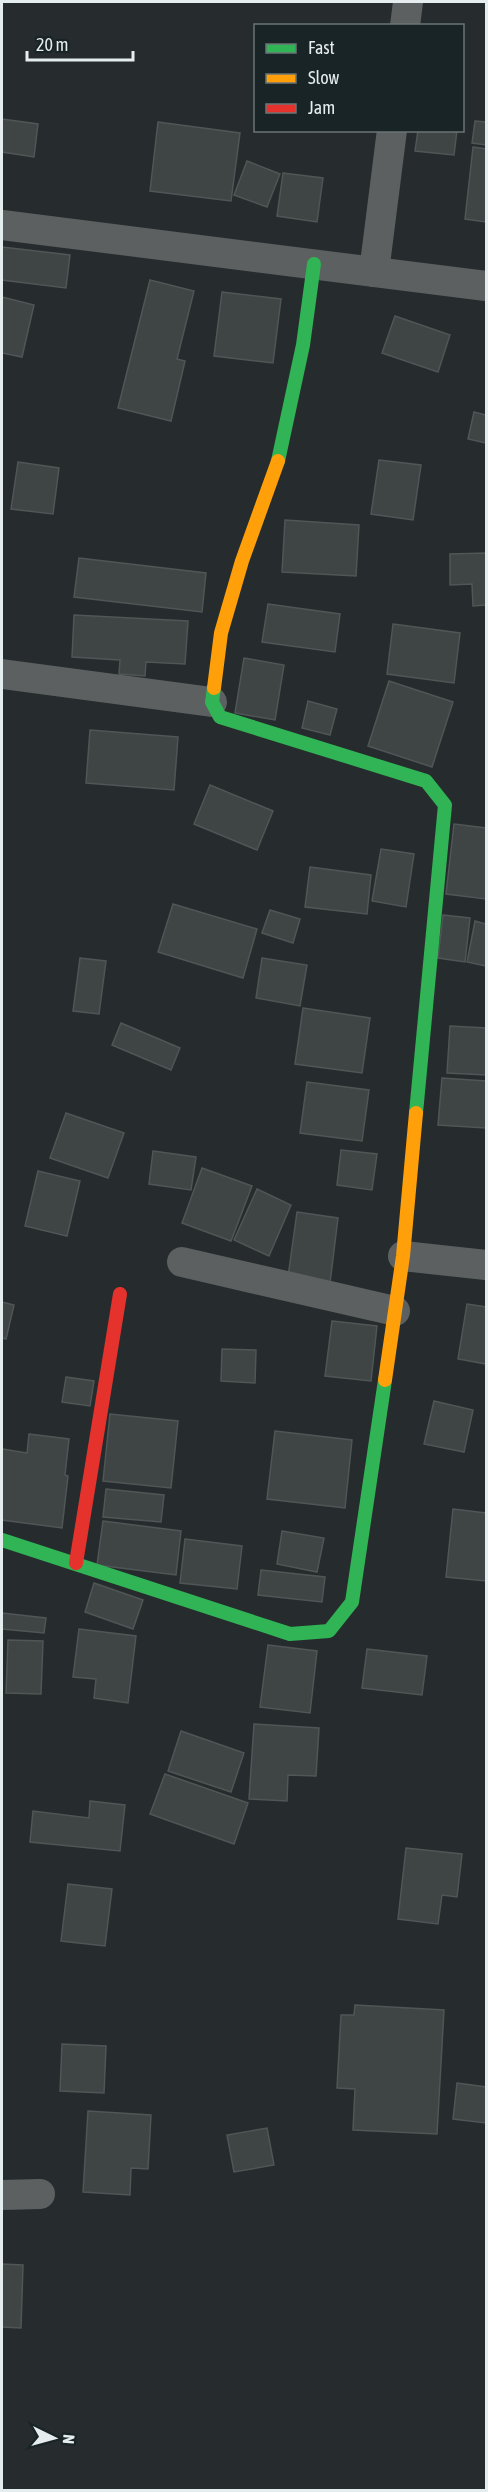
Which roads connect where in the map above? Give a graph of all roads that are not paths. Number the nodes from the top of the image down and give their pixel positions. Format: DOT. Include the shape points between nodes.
graph roads {
  1 [pos="408,2"];
  2 [pos="405,24"];
  3 [pos="392,132"];
  4 [pos="2,225"];
  5 [pos="315,264"];
  6 [pos="374,272"];
  7 [pos="486,286"];
  8 [pos="2,674"];
  9 [pos="212,702"];
  10 [pos="403,1256"];
  11 [pos="182,1262"];
  12 [pos="486,1265"];
  13 [pos="120,1294"];
  14 [pos="394,1311"];
  15 [pos="2,1540"];
  16 [pos="76,1563"];
  17 [pos="40,2194"];
  18 [pos="2,2195"];
  1 -- 2 [label="street"];
  3 -- 6 [label="street"];
  4 -- 5 [label="street"];
  5 -- 6 [label="street"];
  5 -- 9 [label="street" via="282,451 221,633"];
  6 -- 7 [label="street"];
  8 -- 9 [label="street"];
  9 -- 10 [label="street" via="220,717 426,781 445,805"];
  10 -- 12 [label="street"];
  10 -- 14 [label="street"];
  11 -- 14 [label="street"];
  13 -- 16 [label="street"];
  14 -- 16 [label="street" via="352,1602 329,1631 290,1634"];
  15 -- 16 [label="street"];
  17 -- 18 [label="street"];
}
